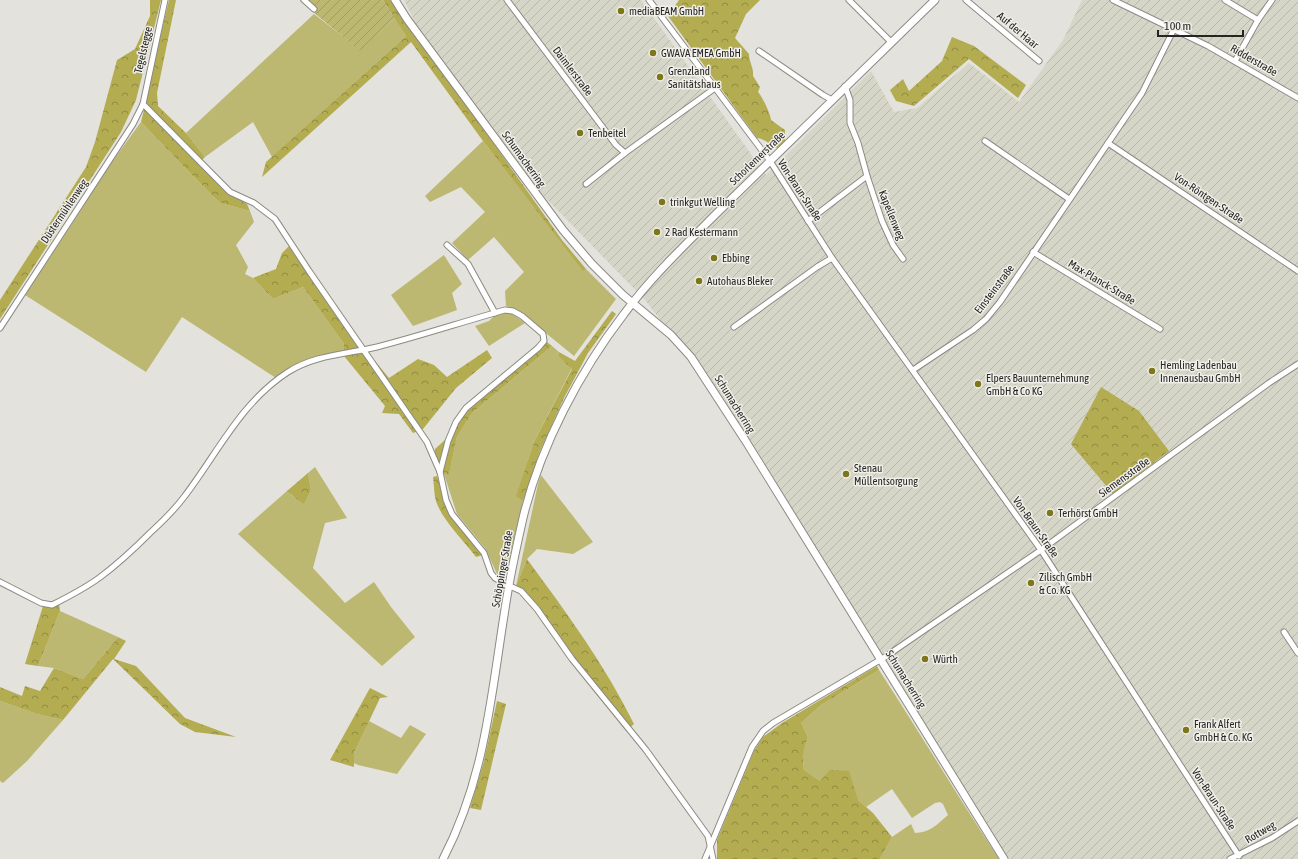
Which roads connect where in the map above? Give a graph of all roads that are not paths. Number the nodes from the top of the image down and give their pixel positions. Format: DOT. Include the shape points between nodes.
graph roads {
  1 [pos="165,0"];
  2 [pos="304,0"];
  3 [pos="395,0"];
  4 [pos="507,0"];
  5 [pos="649,0"];
  6 [pos="849,0"];
  7 [pos="935,0"];
  8 [pos="966,0"];
  9 [pos="1113,0"];
  10 [pos="1225,0"];
  11 [pos="1272,0"];
  12 [pos="314,9"];
  13 [pos="1258,20"];
  14 [pos="1174,29"];
  15 [pos="891,42"];
  16 [pos="759,51"];
  17 [pos="1039,60"];
  18 [pos="1235,60"];
  19 [pos="846,86"];
  20 [pos="715,88"];
  21 [pos="1298,98"];
  22 [pos="832,100"];
  23 [pos="142,104"];
  24 [pos="985,141"];
  25 [pos="1108,143"];
  26 [pos="625,153"];
  27 [pos="770,161"];
  28 [pos="867,176"];
  29 [pos="586,184"];
  30 [pos="1069,199"];
  31 [pos="808,221"];
  32 [pos="448,245"];
  33 [pos="1033,252"];
  34 [pos="832,258"];
  35 [pos="902,259"];
  36 [pos="1298,271"];
  37 [pos="632,302"];
  38 [pos="495,312"];
  39 [pos="734,327"];
  40 [pos="0,328"];
  41 [pos="1160,329"];
  42 [pos="364,350"];
  43 [pos="1298,364"];
  44 [pos="913,370"];
  45 [pos="440,472"];
  46 [pos="1040,550"];
  47 [pos="0,582"];
  48 [pos="509,586"];
  49 [pos="1284,632"];
  50 [pos="1298,653"];
  51 [pos="880,659"];
  52 [pos="1298,821"];
  53 [pos="711,844"];
  54 [pos="1239,856"];
  55 [pos="443,859"];
  56 [pos="705,859"];
  57 [pos="713,859"];
  58 [pos="1004,859"];
  59 [pos="1230,859"];
  1 -- 23 [label="street, Tegelstegge"];
  2 -- 12 [label="street"];
  3 -- 37 [label="main road, Schumacherring" via="563,230 592,264"];
  4 -- 26 [label="street, Daimlerstraße" via="616,145"];
  5 -- 20 [label="street, Von-Braun-Straße"];
  6 -- 15 [label="street"];
  7 -- 15 [label="main road, Schorlemerstraße"];
  8 -- 17 [label="street, Auf der Haar"];
  9 -- 14 [label="street, Ridderstraße"];
  10 -- 13 [label="street"];
  11 -- 13 [label="street"];
  13 -- 18 [label="street"];
  14 -- 18 [label="street, Ridderstraße"];
  14 -- 25 [label="street, Einsteinstraße" via="1142,93"];
  15 -- 19 [label="main road, Schorlemerstraße"];
  16 -- 22 [label="street"];
  18 -- 21 [label="street, Ridderstraße"];
  19 -- 22 [label="main road, Schorlemerstraße"];
  19 -- 28 [label="street, Kapellenweg" via="850,100 850,123"];
  20 -- 26 [label="street"];
  20 -- 27 [label="street, Von-Braun-Straße"];
  22 -- 27 [label="main road, Schorlemerstraße"];
  23 -- 40 [label="street, Düstermühlenweg" via="122,141"];
  23 -- 42 [label="street" via="230,192 254,203 275,219"];
  24 -- 30 [label="street"];
  25 -- 30 [label="street, Einsteinstraße"];
  25 -- 36 [label="street, Von-Röntgen-Straße"];
  26 -- 29 [label="street"];
  27 -- 31 [label="street, Von-Braun-Straße"];
  27 -- 37 [label="main road, Schorlemerstraße" via="685,244"];
  28 -- 31 [label="street"];
  28 -- 35 [label="street, Kapellenweg" via="882,221"];
  30 -- 33 [label="street, Einsteinstraße"];
  31 -- 34 [label="street, Von-Braun-Straße"];
  32 -- 38 [label="street" via="468,264"];
  33 -- 41 [label="street, Max-Planck-Straße"];
  33 -- 44 [label="street, Einsteinstraße" via="986,319"];
  34 -- 39 [label="street"];
  34 -- 44 [label="street, Von-Braun-Straße"];
  37 -- 48 [label="main road, Schöppinger Straße" via="585,373 552,434 523,517"];
  37 -- 51 [label="main road, Schumacherring" via="681,346 701,372"];
  38 -- 42 [label="street"];
  38 -- 45 [label="street" via="513,311 522,316 543,334 544,341 466,408 456,422 448,441"];
  42 -- 45 [label="street" via="426,442"];
  42 -- 47 [label="street" via="342,353 301,365 272,384 236,421 177,506 138,544 89,585 52,605 47,605"];
  43 -- 46 [label="street, Siemensstraße"];
  44 -- 46 [label="street, Von-Braun-Straße"];
  45 -- 48 [label="street" via="452,514 484,553 493,576"];
  46 -- 51 [label="street, Siemensstraße"];
  46 -- 54 [label="street, Von-Braun-Straße"];
  48 -- 53 [label="street" via="521,591 537,609 581,671 646,750 708,836"];
  48 -- 55 [label="main road, Schöppinger Straße" via="481,758 464,811"];
  49 -- 50 [label="street"];
  51 -- 53 [label="street, Siemensstraße" via="763,731 749,752"];
  51 -- 58 [label="main road, Schumacherring"];
  52 -- 54 [label="street, Rottweg"];
  53 -- 56 [label="street, Siemensstraße"];
  53 -- 57 [label="street"];
  54 -- 59 [label="street, Rottweg"];
}
